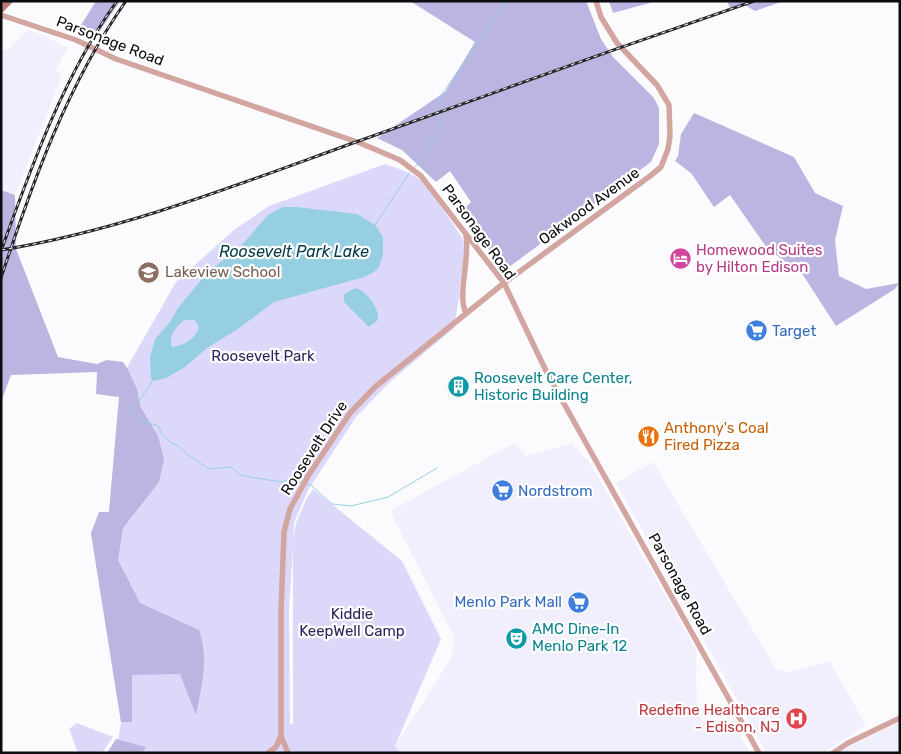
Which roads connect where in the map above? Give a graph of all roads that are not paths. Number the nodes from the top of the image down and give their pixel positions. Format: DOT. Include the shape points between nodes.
graph roads {
  1 [pos="9,1"];
  2 [pos="596,1"];
  3 [pos="1,9"];
  4 [pos="1,15"];
  5 [pos="466,233"];
  6 [pos="504,283"];
  7 [pos="466,313"];
  8 [pos="900,718"];
  9 [pos="281,736"];
  10 [pos="268,753"];
  11 [pos="288,753"];
  12 [pos="759,753"];
  13 [pos="833,753"];
  1 -- 3 [label="main road"];
  2 -- 6 [label="street, Oakwood Avenue" via="601,17 617,43 663,92 669,105 670,136 665,161 656,171"];
  4 -- 5 [label="street, Parsonage Road" via="76,40 116,60 360,143 400,160 428,183"];
  5 -- 6 [label="street, Parsonage Road"];
  5 -- 7 [label="street" via="462,299"];
  6 -- 7 [label="street, Roosevelt Drive"];
  6 -- 12 [label="street, Parsonage Road" via="548,375"];
  7 -- 9 [label="street, Roosevelt Drive" via="362,399 301,486 290,509 284,532"];
  8 -- 13 [label="street"];
  9 -- 10 [label="street" via="276,747"];
  9 -- 11 [label="street, Roosevelt Drive"];
}
